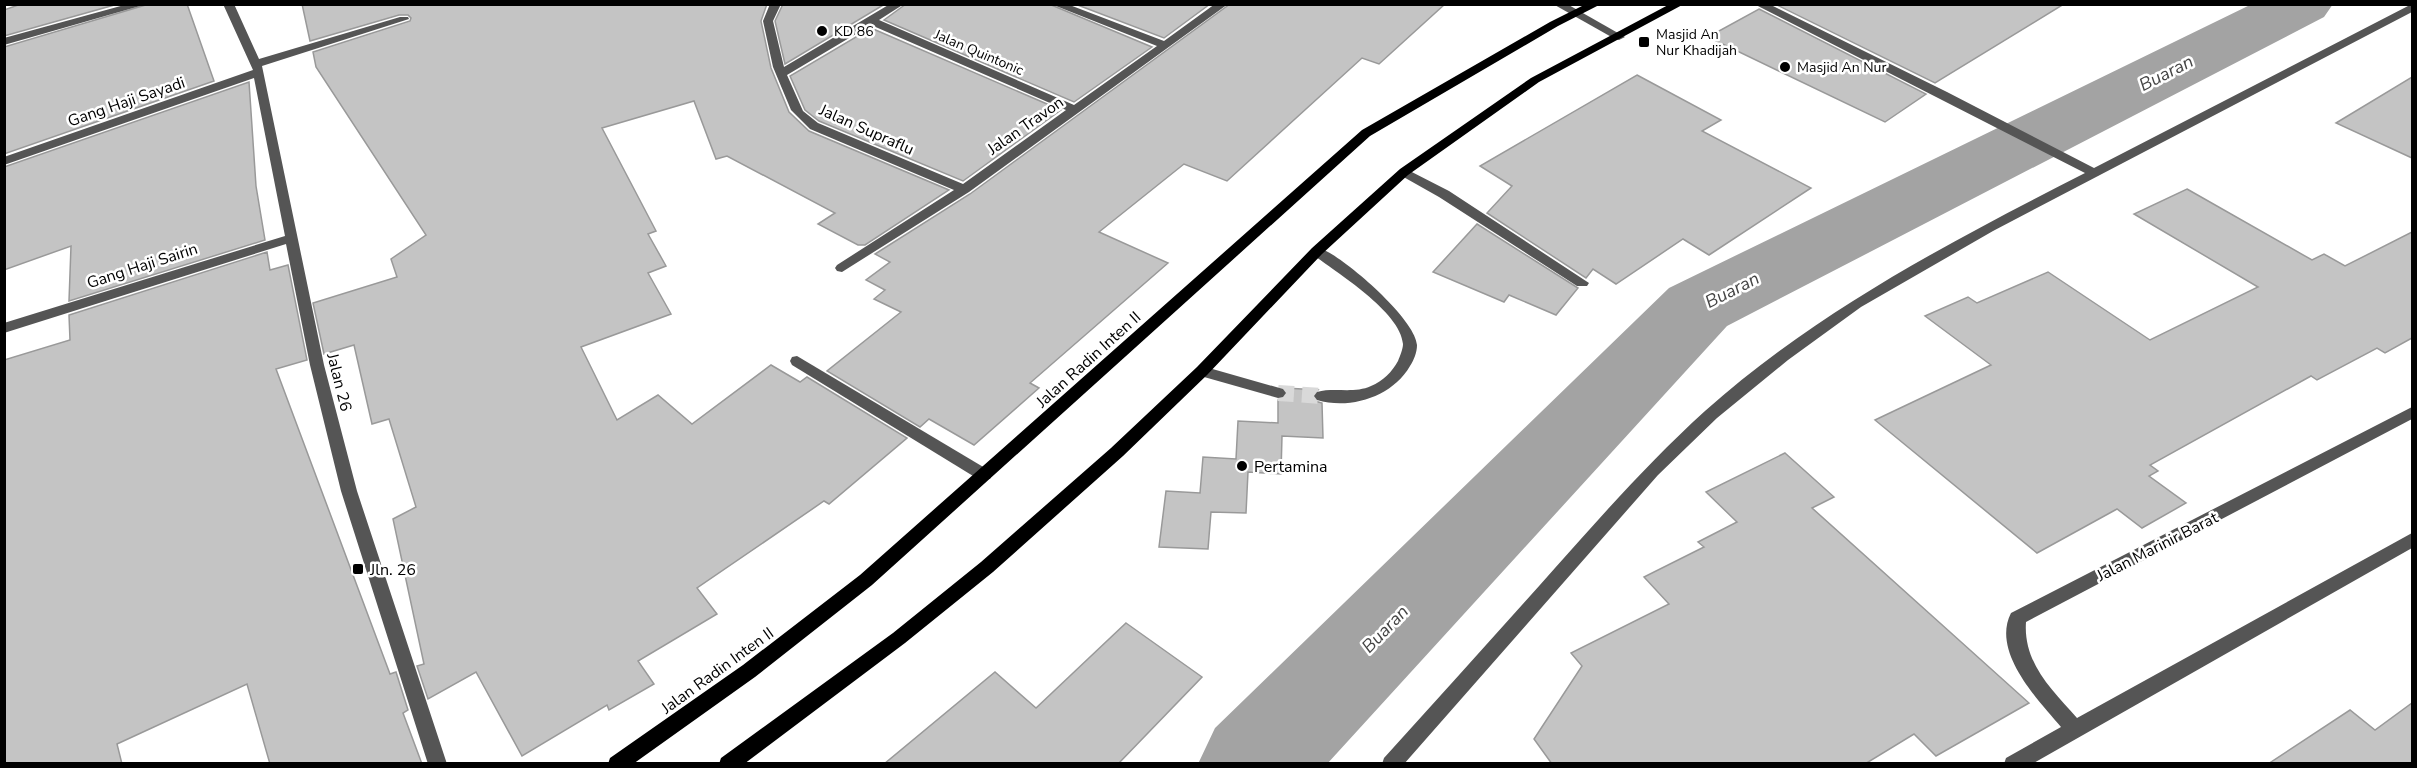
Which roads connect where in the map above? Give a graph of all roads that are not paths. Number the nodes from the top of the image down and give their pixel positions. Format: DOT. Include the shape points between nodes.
graph roads {
  1 [pos="142,4"];
  2 [pos="228,4"];
  3 [pos="776,4"];
  4 [pos="899,4"];
  5 [pos="1056,4"];
  6 [pos="1223,4"];
  7 [pos="1558,4"];
  8 [pos="1596,4"];
  9 [pos="1679,4"];
  10 [pos="1760,4"];
  11 [pos="2412,8"];
  12 [pos="1574,15"];
  13 [pos="404,19"];
  14 [pos="871,21"];
  15 [pos="1619,37"];
  16 [pos="4,42"];
  17 [pos="1166,45"];
  18 [pos="257,68"];
  19 [pos="781,74"];
  20 [pos="1076,110"];
  21 [pos="4,161"];
  22 [pos="1404,172"];
  23 [pos="2095,173"];
  24 [pos="964,189"];
  25 [pos="291,238"];
  26 [pos="1317,251"];
  27 [pos="842,268"];
  28 [pos="1582,283"];
  29 [pos="4,328"];
  30 [pos="797,361"];
  31 [pos="1202,371"];
  32 [pos="1278,393"];
  33 [pos="1322,396"];
  34 [pos="2412,413"];
  35 [pos="984,475"];
  36 [pos="2412,540"];
  37 [pos="2075,729"];
  38 [pos="438,764"];
  39 [pos="617,764"];
  40 [pos="728,764"];
  41 [pos="1391,764"];
  42 [pos="2013,764"];
  1 -- 16 [label="street"];
  2 -- 18 [label="street, Jalan 26"];
  3 -- 19 [label="street, Jalan Supraflu" via="768,19"];
  4 -- 14 [label="street"];
  5 -- 17 [label="street"];
  6 -- 17 [label="street, Jalan Travon"];
  7 -- 12 [label="street"];
  8 -- 12 [label="main road, Jalan Radin Inten II"];
  9 -- 15 [label="main road"];
  10 -- 23 [label="street"];
  11 -- 23 [label="street"];
  12 -- 15 [label="street"];
  12 -- 35 [label="main road, Jalan Radin Inten II" via="1366,134"];
  13 -- 18 [label="street, Gang Haji Sayadi"];
  14 -- 19 [label="street"];
  14 -- 20 [label="street, Jalan Quintonic"];
  15 -- 22 [label="main road" via="1527,85"];
  17 -- 20 [label="street, Jalan Travon"];
  18 -- 21 [label="street, Gang Haji Sayadi"];
  18 -- 25 [label="street, Jalan 26"];
  19 -- 24 [label="street, Jalan Supraflu" via="797,111 814,126"];
  20 -- 24 [label="street, Jalan Travon"];
  22 -- 26 [label="main road"];
  22 -- 28 [label="street"];
  23 -- 41 [label="street" via="1988,228 1856,304 1712,414 1652,471"];
  24 -- 27 [label="street, Jalan Travon"];
  25 -- 29 [label="street, Gang Haji Sairin"];
  25 -- 38 [label="street, Jalan 26" via="317,365 350,491"];
  26 -- 31 [label="main road"];
  26 -- 33 [label="street" via="1395,313 1410,342 1400,371 1382,388 1352,397"];
  30 -- 35 [label="street"];
  31 -- 32 [label="street"];
  31 -- 40 [label="main road" via="987,567 899,638"];
  34 -- 37 [label="street, Jalan Marinir Barat" via="2017,618 2014,635 2023,667"];
  35 -- 39 [label="main road, Jalan Radin Inten II" via="866,580"];
  36 -- 37 [label="street"];
  37 -- 42 [label="street"];
}
